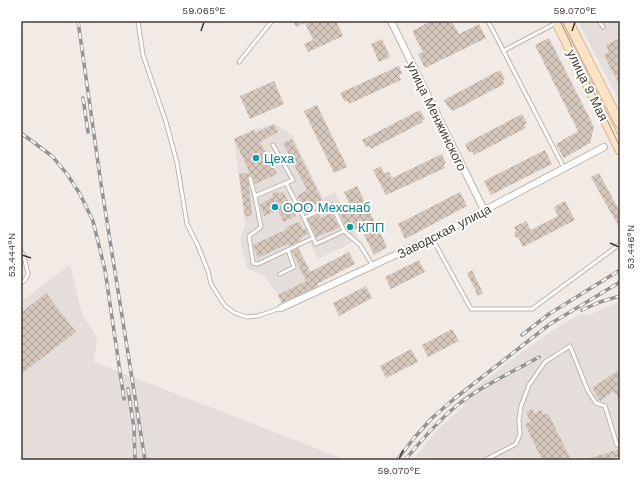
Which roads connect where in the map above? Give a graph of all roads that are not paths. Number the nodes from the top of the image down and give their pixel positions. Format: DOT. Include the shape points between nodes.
graph roads {
  1 [pos="138,21"];
  2 [pos="272,21"];
  3 [pos="391,21"];
  4 [pos="488,21"];
  5 [pos="568,21"];
  6 [pos="599,21"];
  7 [pos="556,22"];
  8 [pos="603,27"];
  9 [pos="503,51"];
  10 [pos="239,62"];
  11 [pos="620,124"];
  12 [pos="273,145"];
  13 [pos="604,147"];
  14 [pos="619,148"];
  15 [pos="564,168"];
  16 [pos="250,178"];
  17 [pos="286,184"];
  18 [pos="255,196"];
  19 [pos="484,210"];
  20 [pos="304,218"];
  21 [pos="344,231"];
  22 [pos="313,238"];
  23 [pos="432,238"];
  24 [pos="620,244"];
  25 [pos="288,250"];
  26 [pos="21,251"];
  27 [pos="373,266"];
  28 [pos="280,274"];
  29 [pos="21,283"];
  30 [pos="281,308"];
  31 [pos="620,444"];
  32 [pos="485,460"];
  1 -- 30 [label="lane" via="144,55 177,163 186,224 198,246 211,284 225,306 247,317"];
  2 -- 10 [label="lane"];
  3 -- 19 [label="street, улица Менжинского"];
  4 -- 9 [label="lane"];
  5 -- 11 [label="main road, улица 9 Мая"];
  6 -- 8 [label="lane"];
  7 -- 9 [label="lane"];
  7 -- 14 [label="main road, улица 9 Мая"];
  9 -- 15 [label="lane"];
  12 -- 17 [label="lane" via="293,180"];
  13 -- 15 [label="street, Заводская улица"];
  15 -- 19 [label="street, Заводская улица"];
  16 -- 18 [label="lane"];
  17 -- 18 [label="lane"];
  17 -- 20 [label="lane"];
  18 -- 25 [label="lane" via="261,227 249,236 253,263 258,264"];
  19 -- 23 [label="street, Заводская улица"];
  20 -- 21 [label="lane" via="332,205"];
  20 -- 22 [label="lane"];
  21 -- 22 [label="lane" via="316,244"];
  21 -- 27 [label="lane" via="360,245"];
  22 -- 25 [label="lane"];
  23 -- 24 [label="lane" via="471,309 532,309"];
  23 -- 27 [label="street, Заводская улица"];
  25 -- 28 [label="lane" via="294,266"];
  26 -- 29 [label="lane" via="28,274"];
  27 -- 30 [label="street, Заводская улица"];
  31 -- 32 [label="lane" via="617,445 605,406 596,402 588,392 570,346 545,362 529,384 521,406 520,434 516,444"];
}
